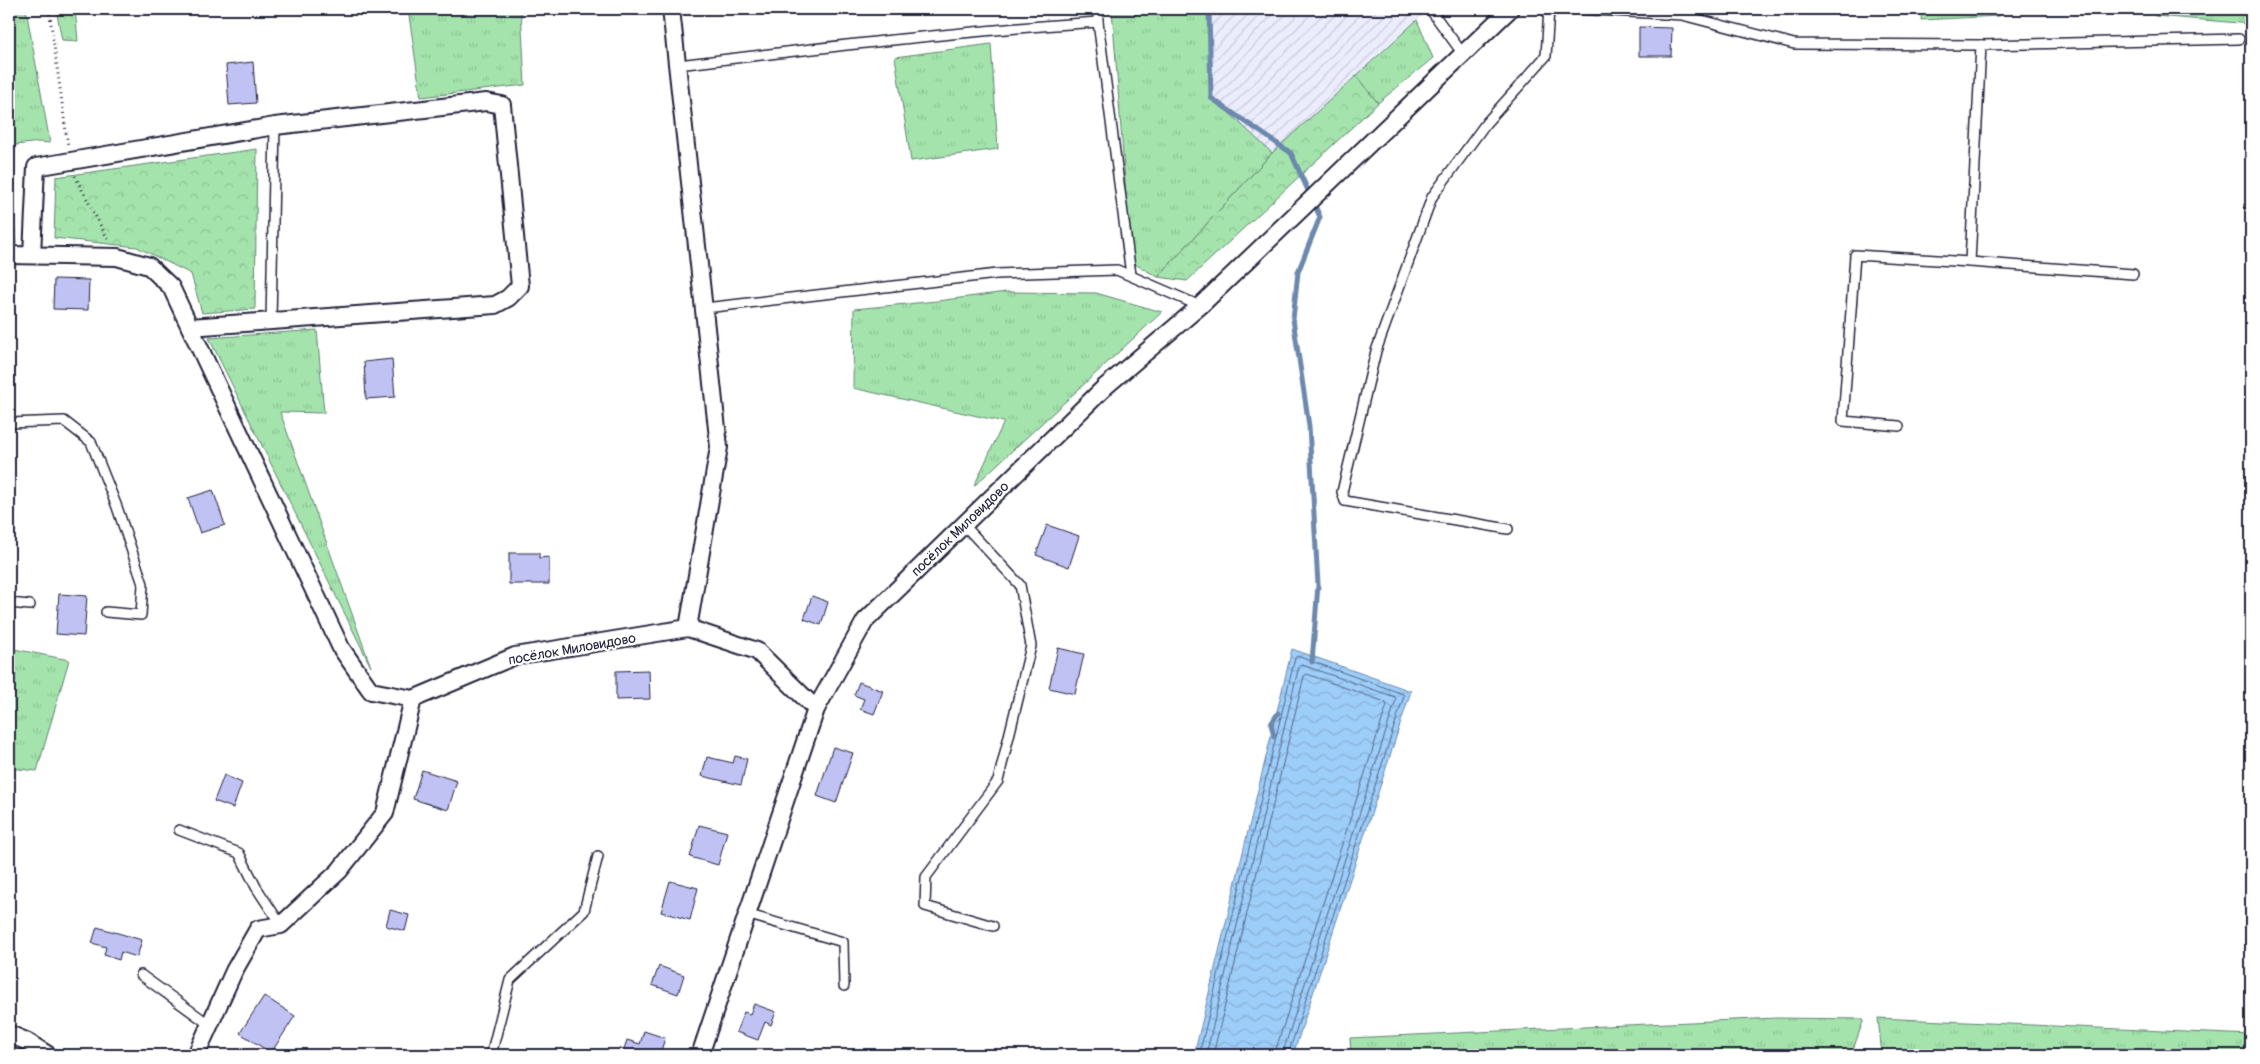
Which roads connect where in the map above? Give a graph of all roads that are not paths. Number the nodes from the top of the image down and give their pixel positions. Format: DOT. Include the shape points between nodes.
graph roads {
  1 [pos="671,9"];
  2 [pos="1098,9"];
  3 [pos="1430,9"];
  4 [pos="1510,9"];
  5 [pos="1550,9"];
  6 [pos="1576,9"];
  7 [pos="1098,22"];
  8 [pos="2239,39"];
  9 [pos="1981,45"];
  10 [pos="1463,54"];
  11 [pos="678,65"];
  12 [pos="274,126"];
  13 [pos="9,255"];
  14 [pos="32,255"];
  15 [pos="1970,262"];
  16 [pos="2134,274"];
  17 [pos="1130,275"];
  18 [pos="1200,306"];
  19 [pos="705,308"];
  20 [pos="271,321"];
  21 [pos="190,327"];
  22 [pos="9,423"];
  23 [pos="1899,426"];
  24 [pos="964,525"];
  25 [pos="1508,529"];
  26 [pos="9,603"];
  27 [pos="30,605"];
  28 [pos="106,612"];
  29 [pos="688,628"];
  30 [pos="413,699"];
  31 [pos="816,710"];
  32 [pos="180,830"];
  33 [pos="598,856"];
  34 [pos="746,914"];
  35 [pos="281,925"];
  36 [pos="993,926"];
  37 [pos="141,975"];
  38 [pos="844,986"];
  39 [pos="210,1025"];
  40 [pos="9,1034"];
  41 [pos="48,1055"];
  42 [pos="196,1055"];
  43 [pos="491,1055"];
  44 [pos="700,1055"];
  1 -- 11 [label="street"];
  2 -- 7 [label="lane"];
  3 -- 10 [label="lane"];
  4 -- 10 [label="street, посёлок Миловидово"];
  5 -- 25 [label="lane" via="1546,56 1486,122 1432,197 1376,351 1342,492 1345,502"];
  6 -- 9 [label="lane" via="1682,15 1794,44"];
  7 -- 11 [label="lane" via="874,41"];
  7 -- 17 [label="lane"];
  8 -- 9 [label="lane"];
  9 -- 15 [label="lane"];
  10 -- 18 [label="street, посёлок Миловидово"];
  11 -- 19 [label="street"];
  12 -- 14 [label="street" via="36,167"];
  12 -- 20 [label="lane"];
  12 -- 20 [label="street" via="486,102 502,105 520,286 508,298 494,305"];
  13 -- 14 [label="street"];
  14 -- 21 [label="street" via="118,257 149,266 171,287"];
  15 -- 16 [label="lane"];
  15 -- 23 [label="lane" via="1855,255 1843,421"];
  17 -- 18 [label="lane"];
  17 -- 19 [label="lane" via="1117,270 998,274"];
  18 -- 24 [label="street, посёлок Миловидово" via="1106,386"];
  19 -- 29 [label="street" via="719,447"];
  20 -- 21 [label="street"];
  21 -- 30 [label="street" via="341,648 371,691"];
  22 -- 28 [label="lane" via="64,421 90,442 117,507 142,584 141,615"];
  24 -- 31 [label="street, посёлок Миловидово" via="865,621"];
  24 -- 36 [label="lane" via="1020,585 1031,646 998,781 926,877 925,906"];
  26 -- 27 [label="lane"];
  29 -- 30 [label="street, посёлок Миловидово" via="514,656"];
  29 -- 31 [label="street, посёлок Миловидово" via="757,651"];
  30 -- 35 [label="street" via="384,813 339,871"];
  31 -- 34 [label="street, посёлок Миловидово"];
  32 -- 35 [label="lane" via="240,853 256,887"];
  33 -- 43 [label="lane" via="584,911 510,980"];
  34 -- 38 [label="lane" via="844,942"];
  34 -- 44 [label="street, посёлок Миловидово"];
  35 -- 39 [label="street" via="258,929 234,971"];
  37 -- 39 [label="lane"];
  39 -- 42 [label="street"];
  40 -- 41 [label="street"];
}
